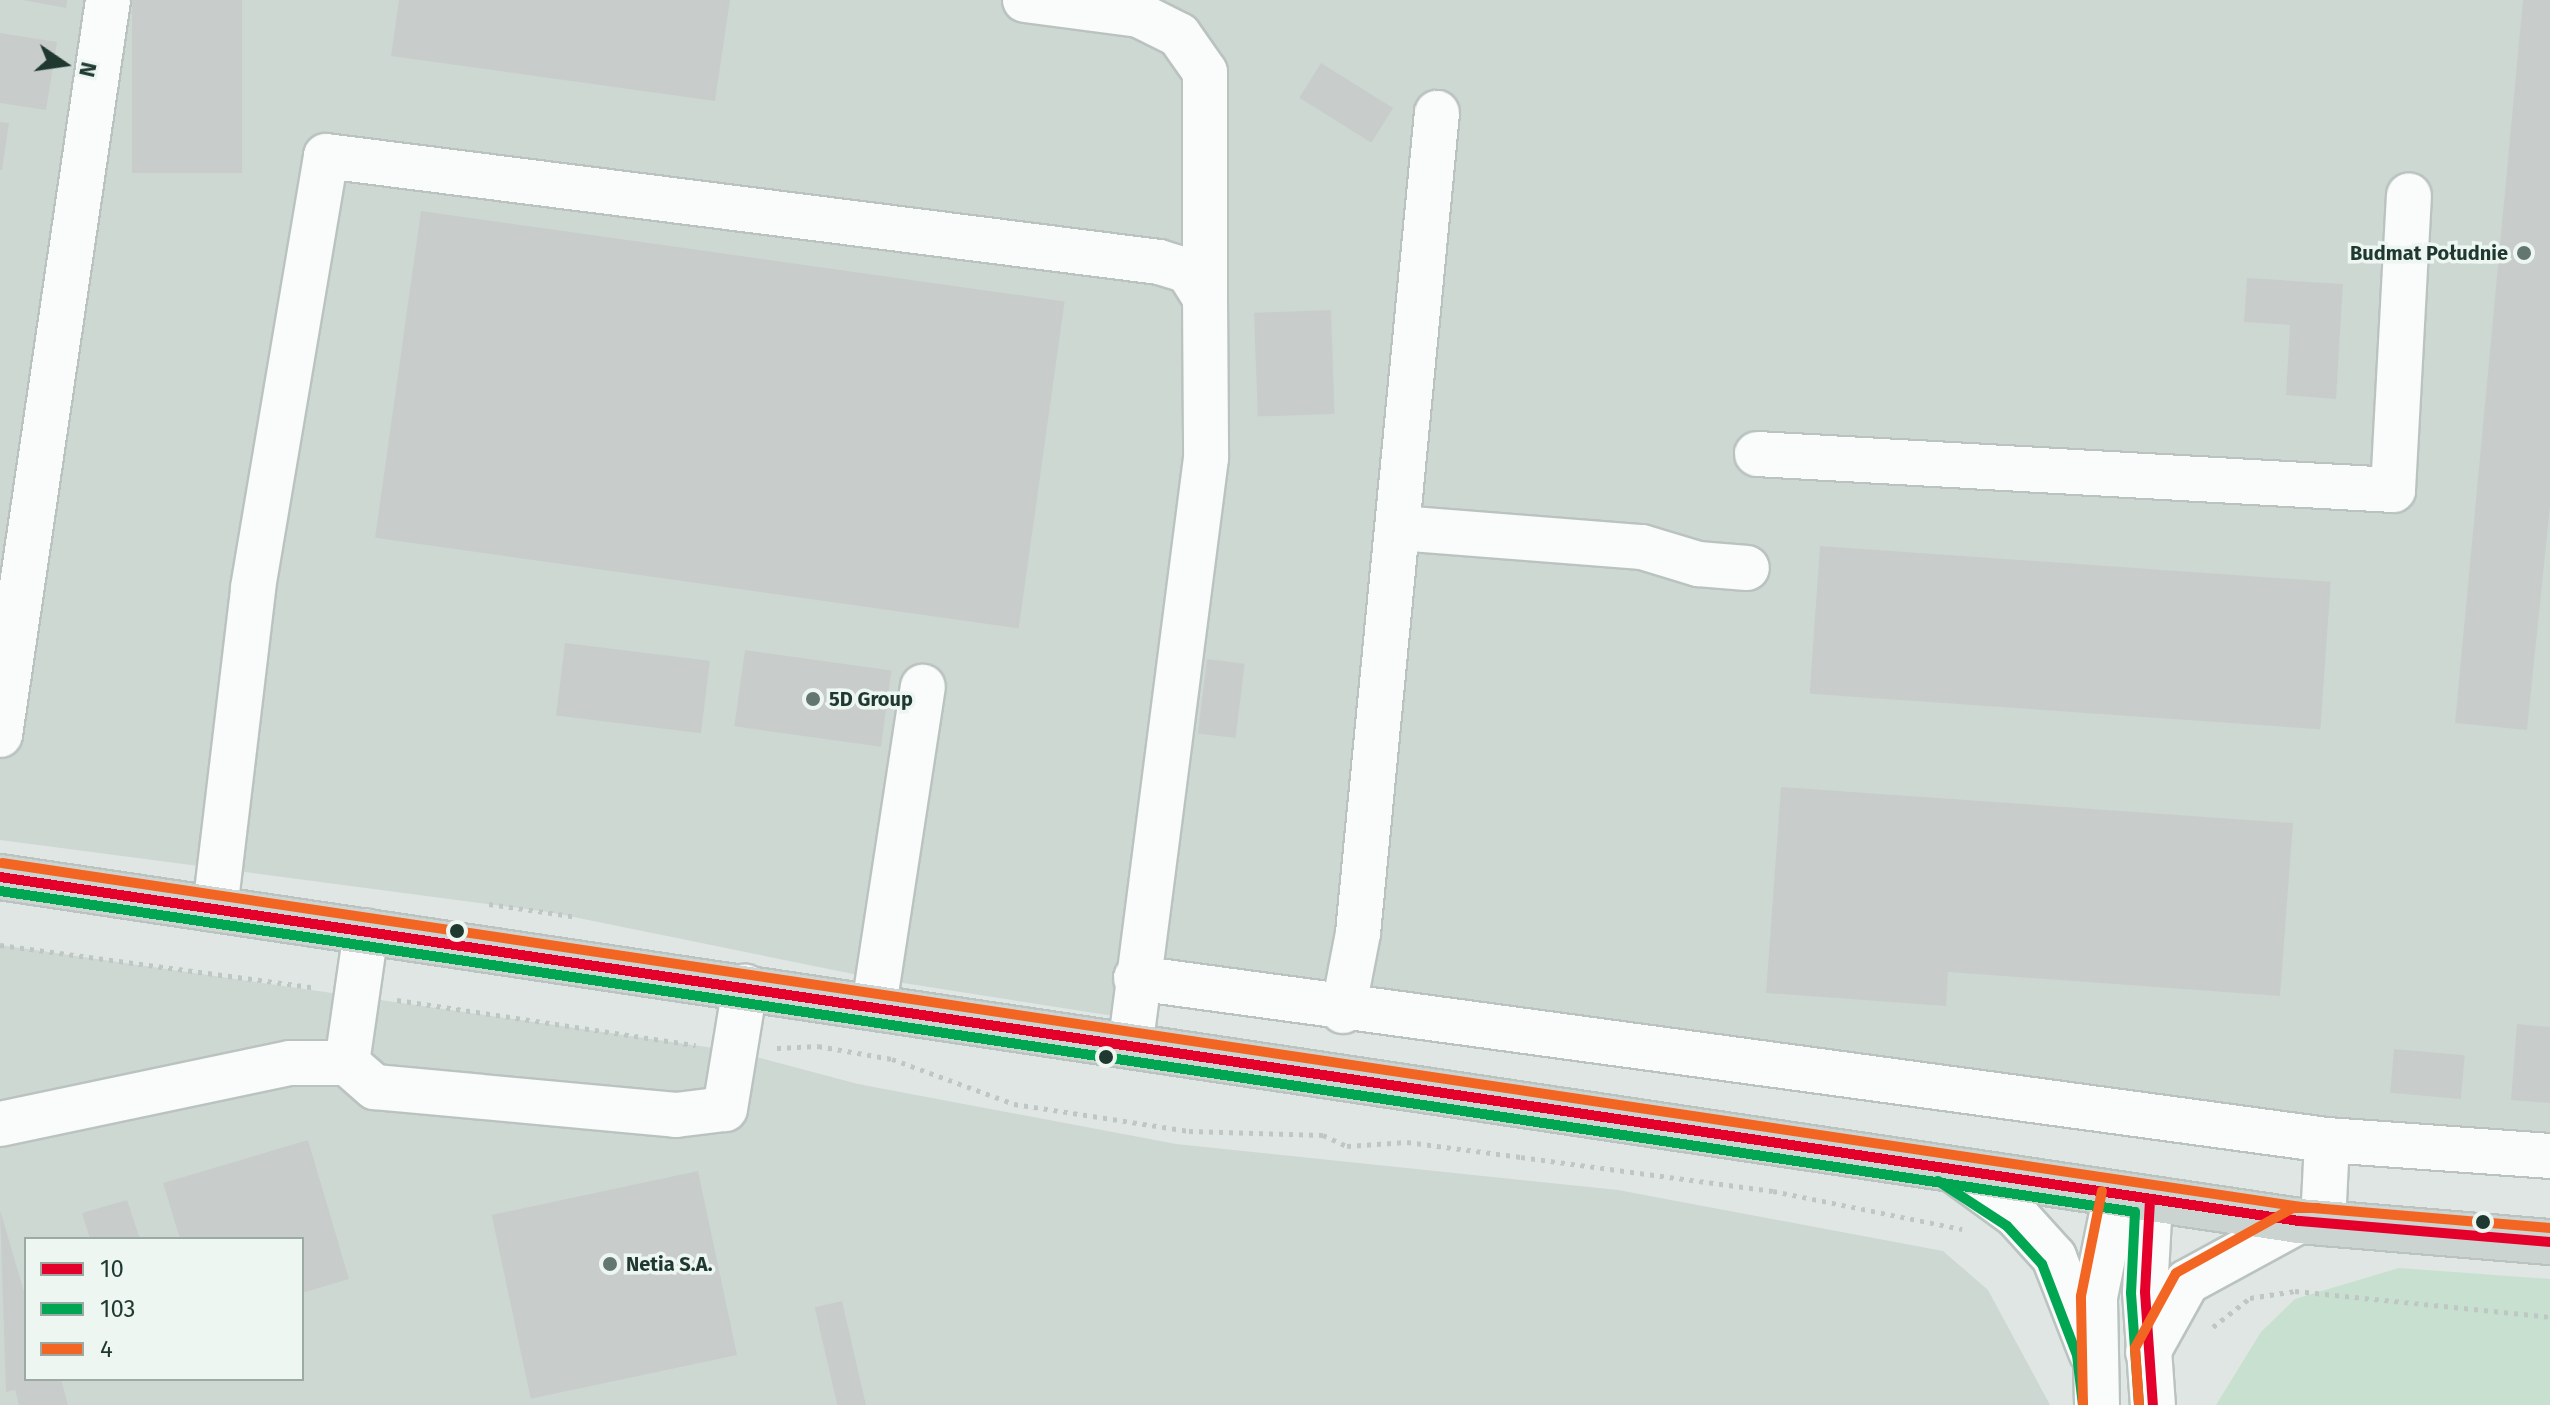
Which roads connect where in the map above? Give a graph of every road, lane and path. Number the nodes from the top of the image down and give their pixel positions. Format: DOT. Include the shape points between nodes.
graph roads {
  1 [pos="108,0"];
  2 [pos="1025,0"];
  3 [pos="1437,113"];
  4 [pos="2409,195"];
  5 [pos="1205,298"];
  6 [pos="1757,454"];
  7 [pos="1399,528"];
  8 [pos="1747,568"];
  9 [pos="923,687"];
  10 [pos="0,735"];
  11 [pos="0,877"];
  12 [pos="215,909"];
  13 [pos="366,931"];
  14 [pos="0,945"];
  15 [pos="1136,978"];
  16 [pos="745,987"];
  17 [pos="357,994"];
  18 [pos="874,1006"];
  19 [pos="1343,1011"];
  20 [pos="1131,1041"];
  21 [pos="734,1051"];
  22 [pos="347,1063"];
  23 [pos="0,1124"];
  24 [pos="2327,1140"];
  25 [pos="2550,1156"];
  26 [pos="1954,1170"];
  27 [pos="2133,1197"];
  28 [pos="2311,1222"];
  29 [pos="1973,1232"];
  30 [pos="2550,1242"];
  31 [pos="2550,1317"];
  32 [pos="2207,1334"];
  33 [pos="2091,1352"];
  34 [pos="2148,1352"];
  35 [pos="2097,1405"];
  36 [pos="2153,1405"];
  1 -- 10 [label="street"];
  2 -- 5 [label="street" via="1139,15 1179,35 1205,72"];
  3 -- 7 [label="street"];
  4 -- 6 [label="street" via="2393,490"];
  5 -- 12 [label="street" via="1188,271 1159,262 326,156 253,588"];
  5 -- 15 [label="street" via="1206,458"];
  7 -- 8 [label="street" via="1642,547 1698,564"];
  7 -- 19 [label="street"];
  9 -- 18 [label="street"];
  11 -- 12 [label="main road"];
  12 -- 13 [label="main road"];
  13 -- 16 [label="main road"];
  13 -- 17 [label="street"];
  14 -- 17 [label="path"];
  15 -- 19 [label="street"];
  15 -- 20 [label="street"];
  16 -- 18 [label="main road"];
  16 -- 21 [label="street"];
  17 -- 21 [label="path"];
  17 -- 22 [label="street"];
  18 -- 20 [label="main road"];
  19 -- 24 [label="street"];
  20 -- 26 [label="main road"];
  21 -- 22 [label="street" via="725,1109 676,1115 375,1087"];
  21 -- 29 [label="path" via="818,1046 892,1059 1014,1104 1189,1131 1323,1135 1347,1146 1407,1142 1521,1157 1773,1191"];
  22 -- 23 [label="street" via="290,1063"];
  24 -- 25 [label="street"];
  24 -- 28 [label="street"];
  26 -- 27 [label="main road"];
  26 -- 33 [label="street" via="2016,1215 2054,1257"];
  27 -- 28 [label="main road"];
  27 -- 33 [label="street" via="2099,1258"];
  27 -- 34 [label="street"];
  28 -- 30 [label="main road"];
  28 -- 34 [label="street" via="2187,1282"];
  31 -- 32 [label="path" via="2295,1291 2250,1298"];
  33 -- 35 [label="street"];
  34 -- 36 [label="street"];
}
